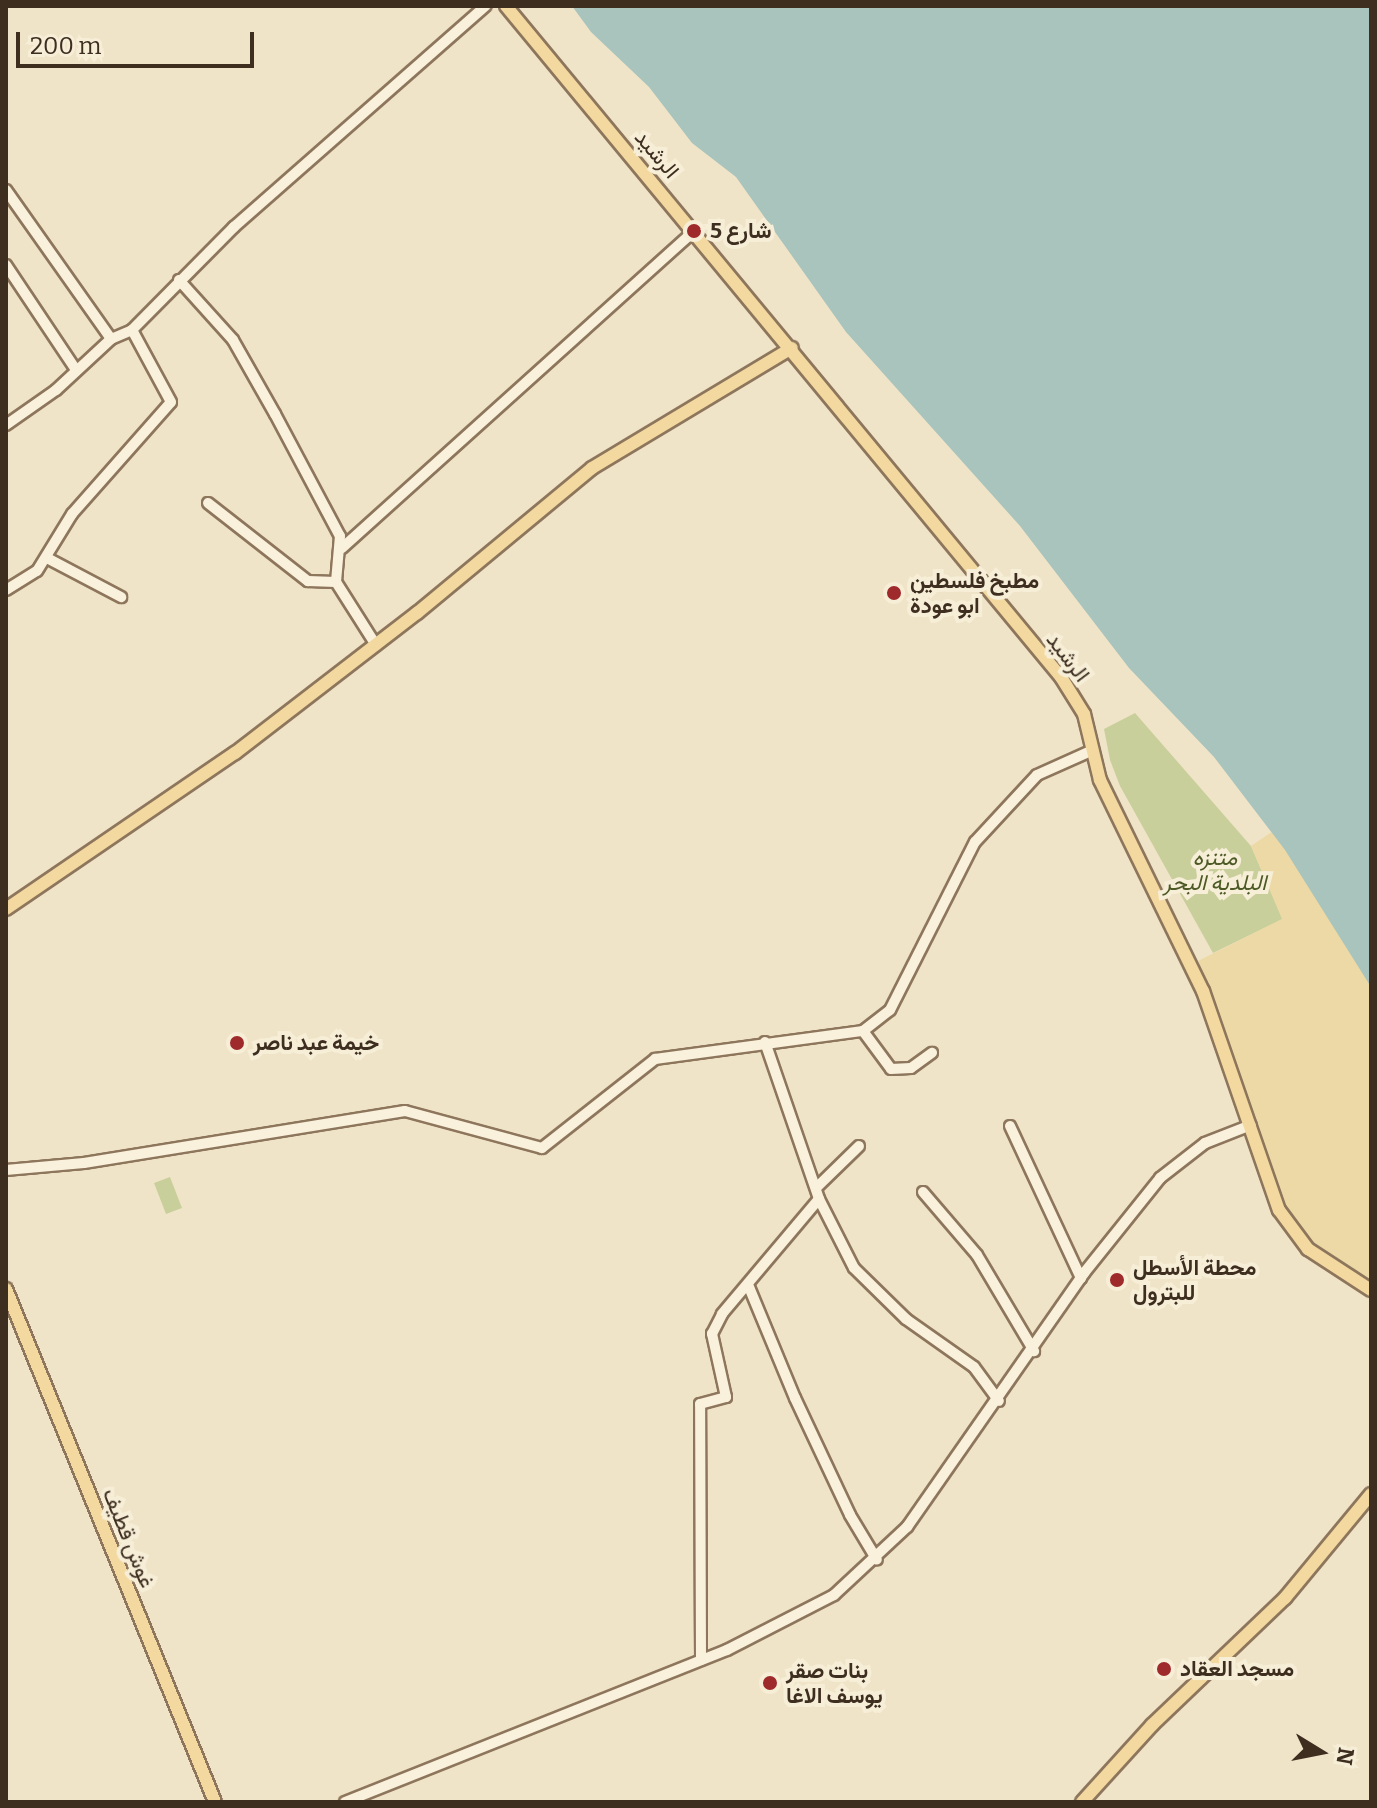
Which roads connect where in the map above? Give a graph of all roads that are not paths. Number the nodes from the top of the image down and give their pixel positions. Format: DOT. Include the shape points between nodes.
graph roads {
  1 [pos="486,6"];
  2 [pos="506,6"];
  3 [pos="6,190"];
  4 [pos="695,230"];
  5 [pos="6,265"];
  6 [pos="179,280"];
  7 [pos="132,330"];
  8 [pos="111,339"];
  9 [pos="792,348"];
  10 [pos="76,370"];
  11 [pos="6,425"];
  12 [pos="208,503"];
  13 [pos="342,548"];
  14 [pos="47,558"];
  15 [pos="336,582"];
  16 [pos="6,590"];
  17 [pos="121,597"];
  18 [pos="376,645"];
  19 [pos="1093,750"];
  20 [pos="6,909"];
  21 [pos="863,1031"];
  22 [pos="765,1042"];
  23 [pos="932,1053"];
  24 [pos="1251,1125"];
  25 [pos="1010,1126"];
  26 [pos="859,1146"];
  27 [pos="6,1170"];
  28 [pos="923,1192"];
  29 [pos="818,1194"];
  30 [pos="1081,1278"];
  31 [pos="749,1287"];
  32 [pos="6,1289"];
  33 [pos="1371,1290"];
  34 [pos="1034,1351"];
  35 [pos="999,1401"];
  36 [pos="1371,1494"];
  37 [pos="877,1560"];
  38 [pos="701,1660"];
  39 [pos="215,1802"];
  40 [pos="345,1802"];
  41 [pos="1082,1802"];
  1 -- 6 [label="street"];
  2 -- 4 [label="main road, الرشيد"];
  3 -- 8 [label="street"];
  4 -- 9 [label="main road, الرشيد"];
  4 -- 13 [label="street"];
  5 -- 10 [label="street"];
  6 -- 7 [label="street"];
  6 -- 13 [label="street" via="233,340"];
  7 -- 8 [label="street"];
  7 -- 14 [label="street" via="171,402 72,514"];
  8 -- 10 [label="street"];
  9 -- 18 [label="main road" via="592,468"];
  9 -- 19 [label="main road, الرشيد" via="966,568 1061,677 1084,714"];
  10 -- 11 [label="street"];
  12 -- 15 [label="street" via="308,581"];
  13 -- 15 [label="street"];
  14 -- 16 [label="street" via="37,571"];
  14 -- 17 [label="street"];
  15 -- 18 [label="street"];
  18 -- 20 [label="main road" via="184,791"];
  19 -- 21 [label="street" via="1037,775 975,842 890,1010"];
  19 -- 24 [label="main road, الرشيد" via="1100,780 1203,991"];
  21 -- 22 [label="street"];
  21 -- 23 [label="street" via="891,1069 911,1068"];
  22 -- 27 [label="street" via="655,1059 542,1148 405,1111 84,1163"];
  22 -- 29 [label="street"];
  24 -- 30 [label="street" via="1226,1131 1172,1165"];
  24 -- 33 [label="main road, الرشيد" via="1269,1185 1293,1234"];
  25 -- 30 [label="street"];
  26 -- 29 [label="street"];
  28 -- 34 [label="street" via="977,1255"];
  29 -- 31 [label="street"];
  29 -- 35 [label="street" via="854,1268 906,1319 974,1367"];
  30 -- 34 [label="street"];
  31 -- 37 [label="street" via="807,1424"];
  31 -- 38 [label="street" via="722,1314 712,1334 726,1397 700,1404"];
  32 -- 39 [label="main road, غوش قطيف"];
  34 -- 35 [label="street"];
  35 -- 37 [label="street" via="933,1494"];
  36 -- 41 [label="main road" via="1285,1598 1152,1725"];
  37 -- 38 [label="street" via="798,1618"];
  38 -- 40 [label="street"];
}
